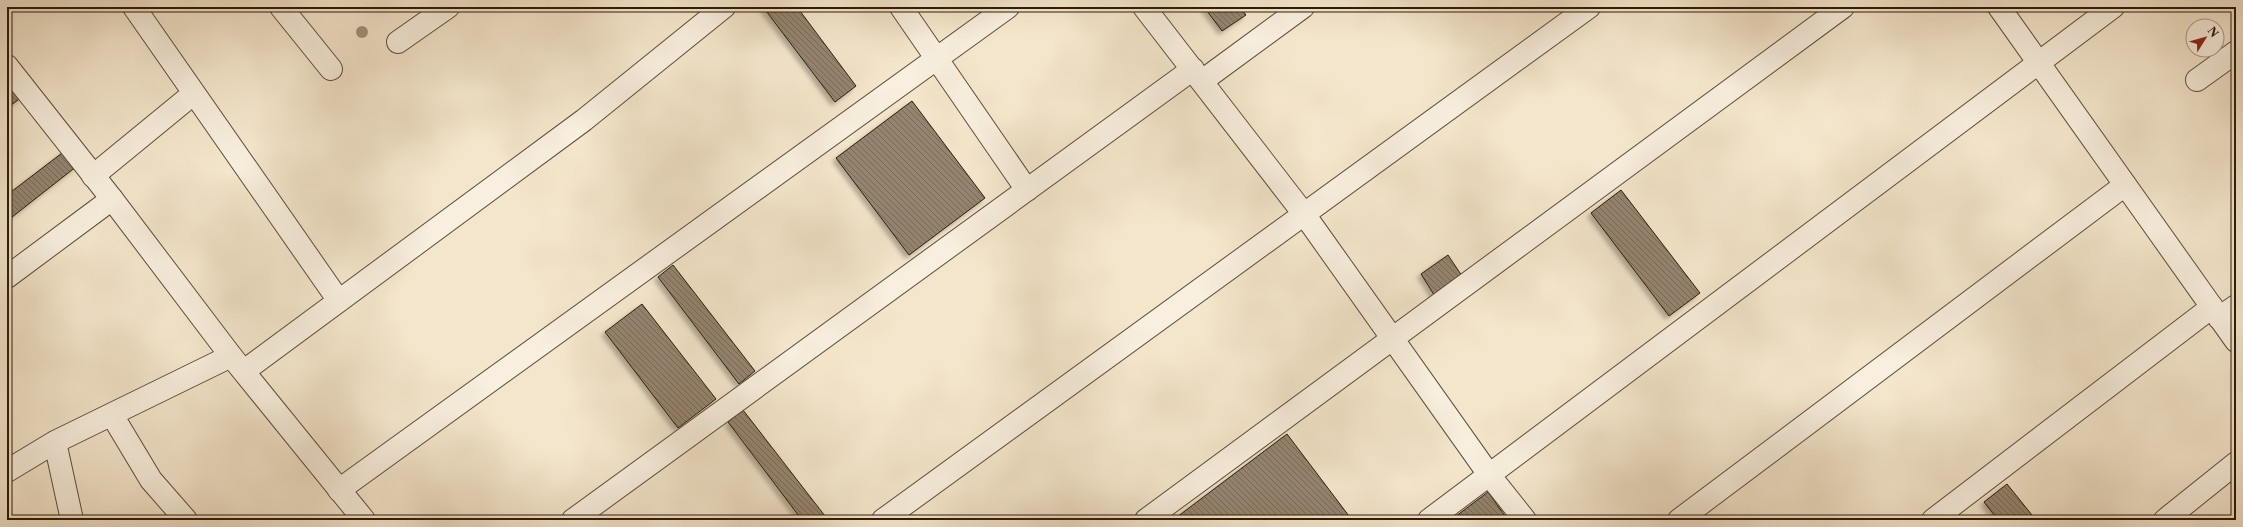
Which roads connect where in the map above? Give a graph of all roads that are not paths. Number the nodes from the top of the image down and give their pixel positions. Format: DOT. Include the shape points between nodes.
graph roads {
  1 [pos="134,7"];
  2 [pos="282,7"];
  3 [pos="724,7"];
  4 [pos="901,7"];
  5 [pos="1008,7"];
  6 [pos="1144,7"];
  7 [pos="1303,7"];
  8 [pos="1589,7"];
  9 [pos="1843,7"];
  10 [pos="1999,7"];
  11 [pos="2113,7"];
  12 [pos="439,10"];
  13 [pos="398,42"];
  14 [pos="2236,52"];
  15 [pos="935,58"];
  16 [pos="2039,63"];
  17 [pos="7,66"];
  18 [pos="331,69"];
  19 [pos="1197,75"];
  20 [pos="2197,80"];
  21 [pos="194,94"];
  22 [pos="93,176"];
  23 [pos="2125,185"];
  24 [pos="1027,190"];
  25 [pos="112,199"];
  26 [pos="1304,214"];
  27 [pos="7,277"];
  28 [pos="339,301"];
  29 [pos="2222,310"];
  30 [pos="1393,339"];
  31 [pos="2236,341"];
  32 [pos="237,363"];
  33 [pos="112,415"];
  34 [pos="55,442"];
  35 [pos="2236,463"];
  36 [pos="7,471"];
  37 [pos="1490,476"];
  38 [pos="339,490"];
  39 [pos="72,520"];
  40 [pos="186,520"];
  41 [pos="364,520"];
  42 [pos="573,520"];
  43 [pos="883,520"];
  44 [pos="1146,520"];
  45 [pos="1429,520"];
  46 [pos="1525,520"];
  47 [pos="1679,520"];
  48 [pos="1933,520"];
  49 [pos="2165,520"];
  1 -- 21 [label="street"];
  2 -- 18 [label="street"];
  3 -- 28 [label="street" via="584,120"];
  4 -- 15 [label="street"];
  5 -- 15 [label="street"];
  6 -- 19 [label="street"];
  7 -- 19 [label="street"];
  8 -- 26 [label="street"];
  9 -- 30 [label="street"];
  10 -- 16 [label="street"];
  11 -- 16 [label="street"];
  12 -- 13 [label="street"];
  14 -- 20 [label="street"];
  15 -- 24 [label="street"];
  15 -- 38 [label="street"];
  16 -- 23 [label="street"];
  16 -- 37 [label="street"];
  17 -- 22 [label="street"];
  19 -- 24 [label="street"];
  19 -- 26 [label="street"];
  21 -- 22 [label="street"];
  21 -- 28 [label="street"];
  22 -- 25 [label="street"];
  23 -- 29 [label="street"];
  23 -- 47 [label="street"];
  24 -- 42 [label="street"];
  25 -- 27 [label="street"];
  25 -- 32 [label="street"];
  26 -- 30 [label="street"];
  26 -- 43 [label="street"];
  28 -- 32 [label="street"];
  29 -- 31 [label="street"];
  29 -- 48 [label="street"];
  30 -- 37 [label="street"];
  30 -- 44 [label="street"];
  32 -- 33 [label="street"];
  32 -- 38 [label="street"];
  33 -- 34 [label="street"];
  33 -- 40 [label="street" via="151,480"];
  34 -- 36 [label="street"];
  34 -- 39 [label="street"];
  35 -- 49 [label="street"];
  37 -- 45 [label="street"];
  37 -- 46 [label="street"];
  38 -- 41 [label="street"];
}
